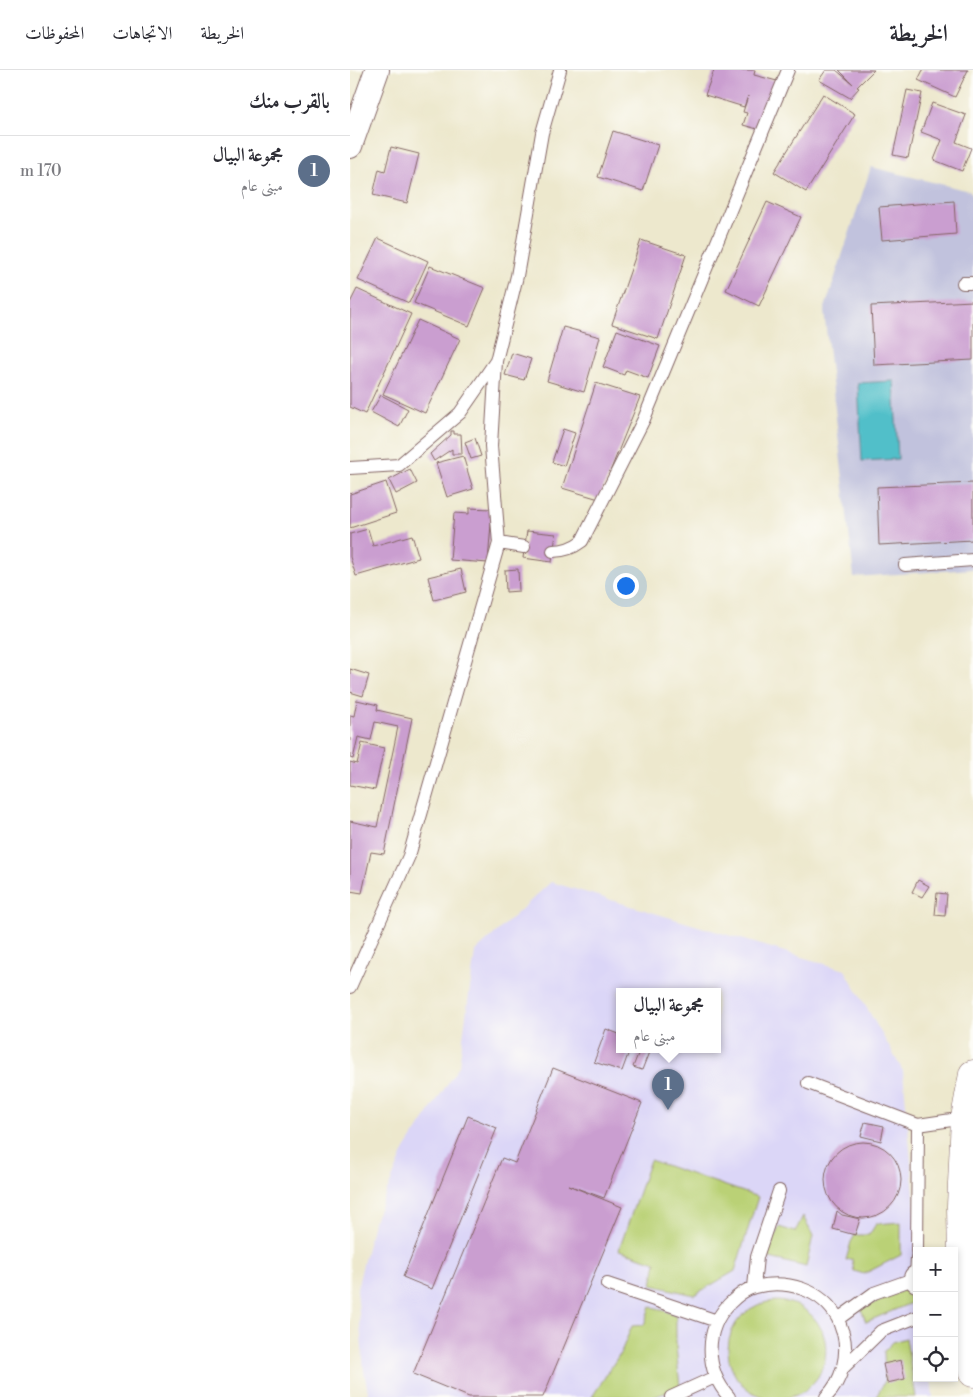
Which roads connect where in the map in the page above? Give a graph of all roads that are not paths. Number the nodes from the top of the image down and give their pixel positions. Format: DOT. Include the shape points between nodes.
graph roads {
  1 [pos="377,70"];
  2 [pos="560,70"];
  3 [pos="788,70"];
  4 [pos="350,146"];
  5 [pos="496,360"];
  6 [pos="350,468"];
  7 [pos="499,543"];
  8 [pos="524,547"];
  9 [pos="553,551"];
  10 [pos="973,560"];
  11 [pos="905,565"];
  12 [pos="350,987"];
  13 [pos="973,1074"];
  14 [pos="808,1083"];
  15 [pos="965,1118"];
  16 [pos="918,1125"];
  17 [pos="779,1191"];
  18 [pos="917,1247"];
  19 [pos="913,1280"];
  20 [pos="608,1284"];
  21 [pos="754,1287"];
  22 [pos="838,1319"];
  23 [pos="913,1319"];
  24 [pos="717,1321"];
  25 [pos="966,1361"];
  26 [pos="843,1368"];
  27 [pos="715,1377"];
  28 [pos="671,1397"];
  29 [pos="729,1397"];
  30 [pos="826,1397"];
  1 -- 4 [label="street"];
  2 -- 5 [label="lane" via="542,133 517,276"];
  3 -- 9 [label="lane" via="644,419 582,541 574,548"];
  5 -- 6 [label="lane" via="460,413 399,465"];
  5 -- 7 [label="lane" via="491,446"];
  7 -- 8 [label="lane"];
  7 -- 12 [label="lane" via="409,856"];
  10 -- 11 [label="lane"];
  13 -- 15 [label="street"];
  14 -- 16 [label="lane"];
  15 -- 16 [label="lane"];
  15 -- 25 [label="street" via="961,1215"];
  16 -- 18 [label="lane"];
  17 -- 21 [label="lane" via="757,1256"];
  19 -- 22 [label="lane" via="874,1293"];
  20 -- 24 [label="lane"];
  21 -- 22 [label="lane" via="788,1284 802,1288 826,1303"];
  21 -- 24 [label="lane" via="734,1299"];
  22 -- 26 [label="lane" via="845,1340"];
  23 -- 26 [label="lane" via="881,1331"];
  24 -- 27 [label="lane" via="710,1349"];
  26 -- 30 [label="lane"];
  27 -- 28 [label="lane"];
  27 -- 29 [label="lane"];
}
